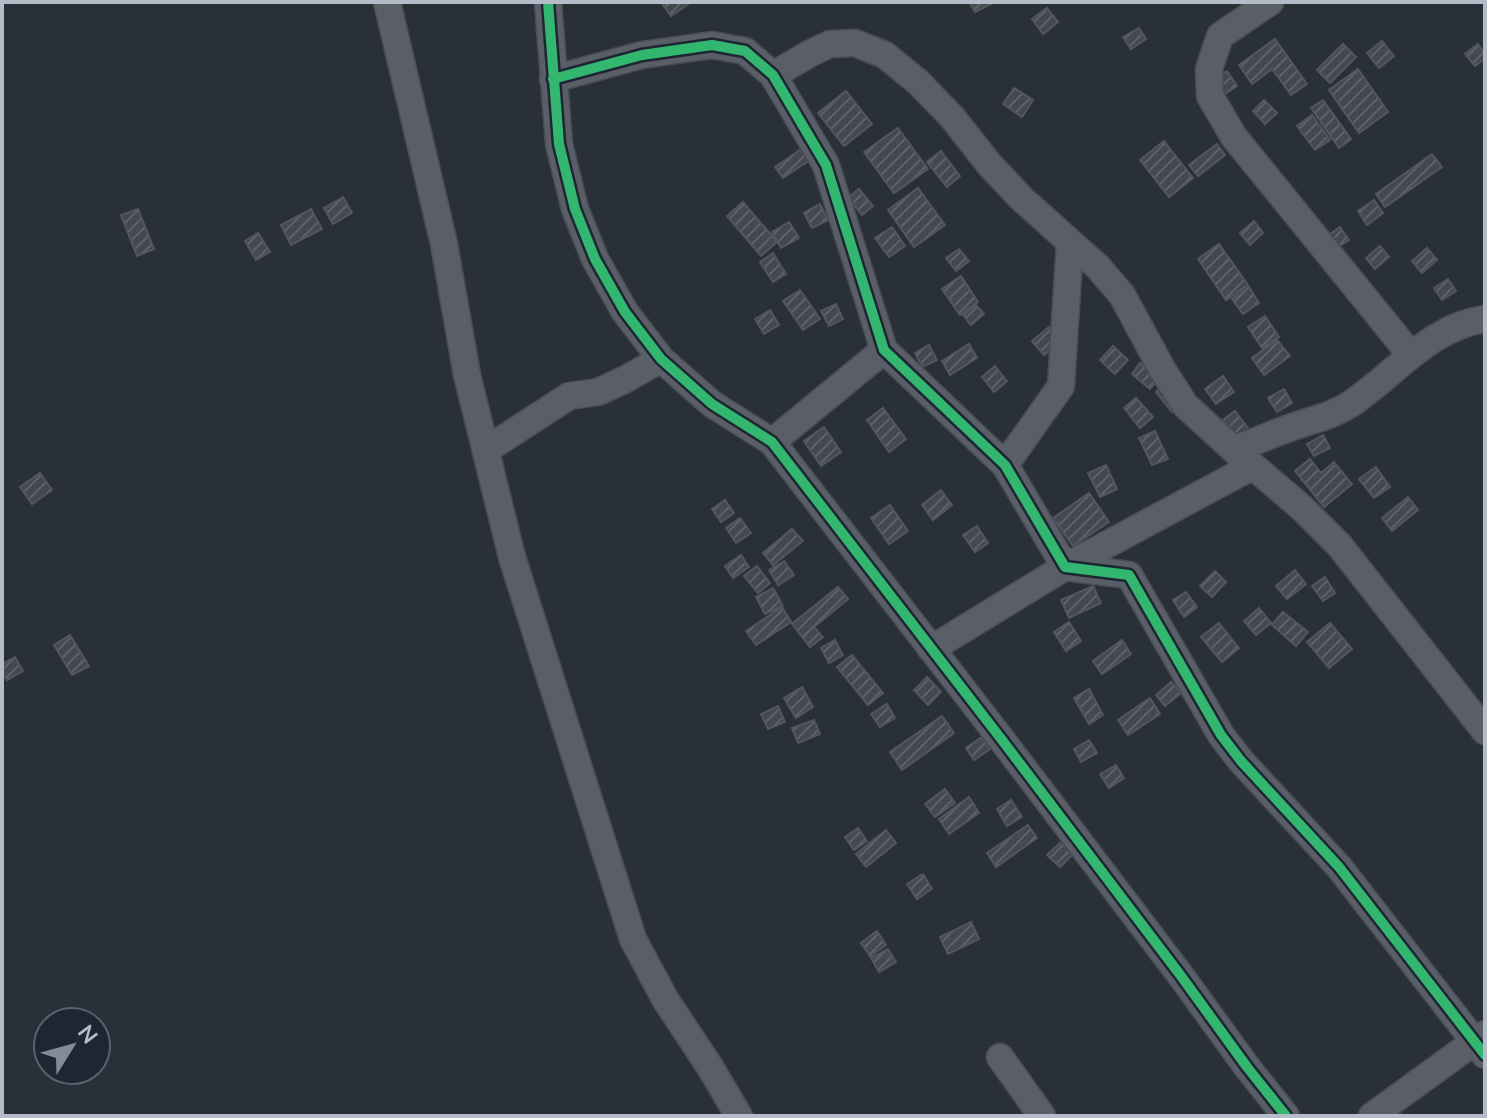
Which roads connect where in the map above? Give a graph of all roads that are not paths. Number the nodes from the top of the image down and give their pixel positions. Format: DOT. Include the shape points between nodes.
graph roads {
  1 [pos="387,2"];
  2 [pos="548,2"];
  3 [pos="1270,2"];
  4 [pos="773,75"];
  5 [pos="553,79"];
  6 [pos="1070,242"];
  7 [pos="1485,319"];
  8 [pos="884,350"];
  9 [pos="1411,355"];
  10 [pos="661,359"];
  11 [pos="772,442"];
  12 [pos="486,450"];
  13 [pos="1243,457"];
  14 [pos="1005,465"];
  15 [pos="1065,567"];
  16 [pos="931,649"];
  17 [pos="1485,731"];
  18 [pos="1482,1044"];
  19 [pos="1000,1057"];
  20 [pos="739,1116"];
  21 [pos="1042,1116"];
  22 [pos="1286,1116"];
  23 [pos="1372,1116"];
  1 -- 12 [label="street"];
  2 -- 5 [label="street"];
  3 -- 9 [label="street" via="1220,36 1209,69 1210,96 1234,137"];
  4 -- 5 [label="street" via="745,51 712,45 642,55"];
  4 -- 6 [label="street" via="830,44 855,43 885,55 927,91 1022,199"];
  4 -- 8 [label="street" via="826,165"];
  5 -- 10 [label="street" via="559,144 575,209 625,312"];
  6 -- 13 [label="street" via="1122,295 1185,405"];
  6 -- 14 [label="street" via="1061,386"];
  7 -- 9 [label="street" via="1444,331"];
  8 -- 11 [label="street"];
  8 -- 14 [label="street"];
  9 -- 13 [label="street" via="1351,404 1260,441"];
  10 -- 11 [label="street" via="712,404"];
  10 -- 12 [label="street" via="598,392 569,396"];
  11 -- 16 [label="street"];
  12 -- 20 [label="street" via="512,557 633,939"];
  13 -- 15 [label="street"];
  13 -- 17 [label="street" via="1340,546"];
  14 -- 15 [label="street"];
  15 -- 16 [label="street"];
  15 -- 18 [label="street" via="1129,575 1221,735 1339,867"];
  16 -- 22 [label="street"];
  18 -- 23 [label="street"];
  19 -- 21 [label="street"];
}
